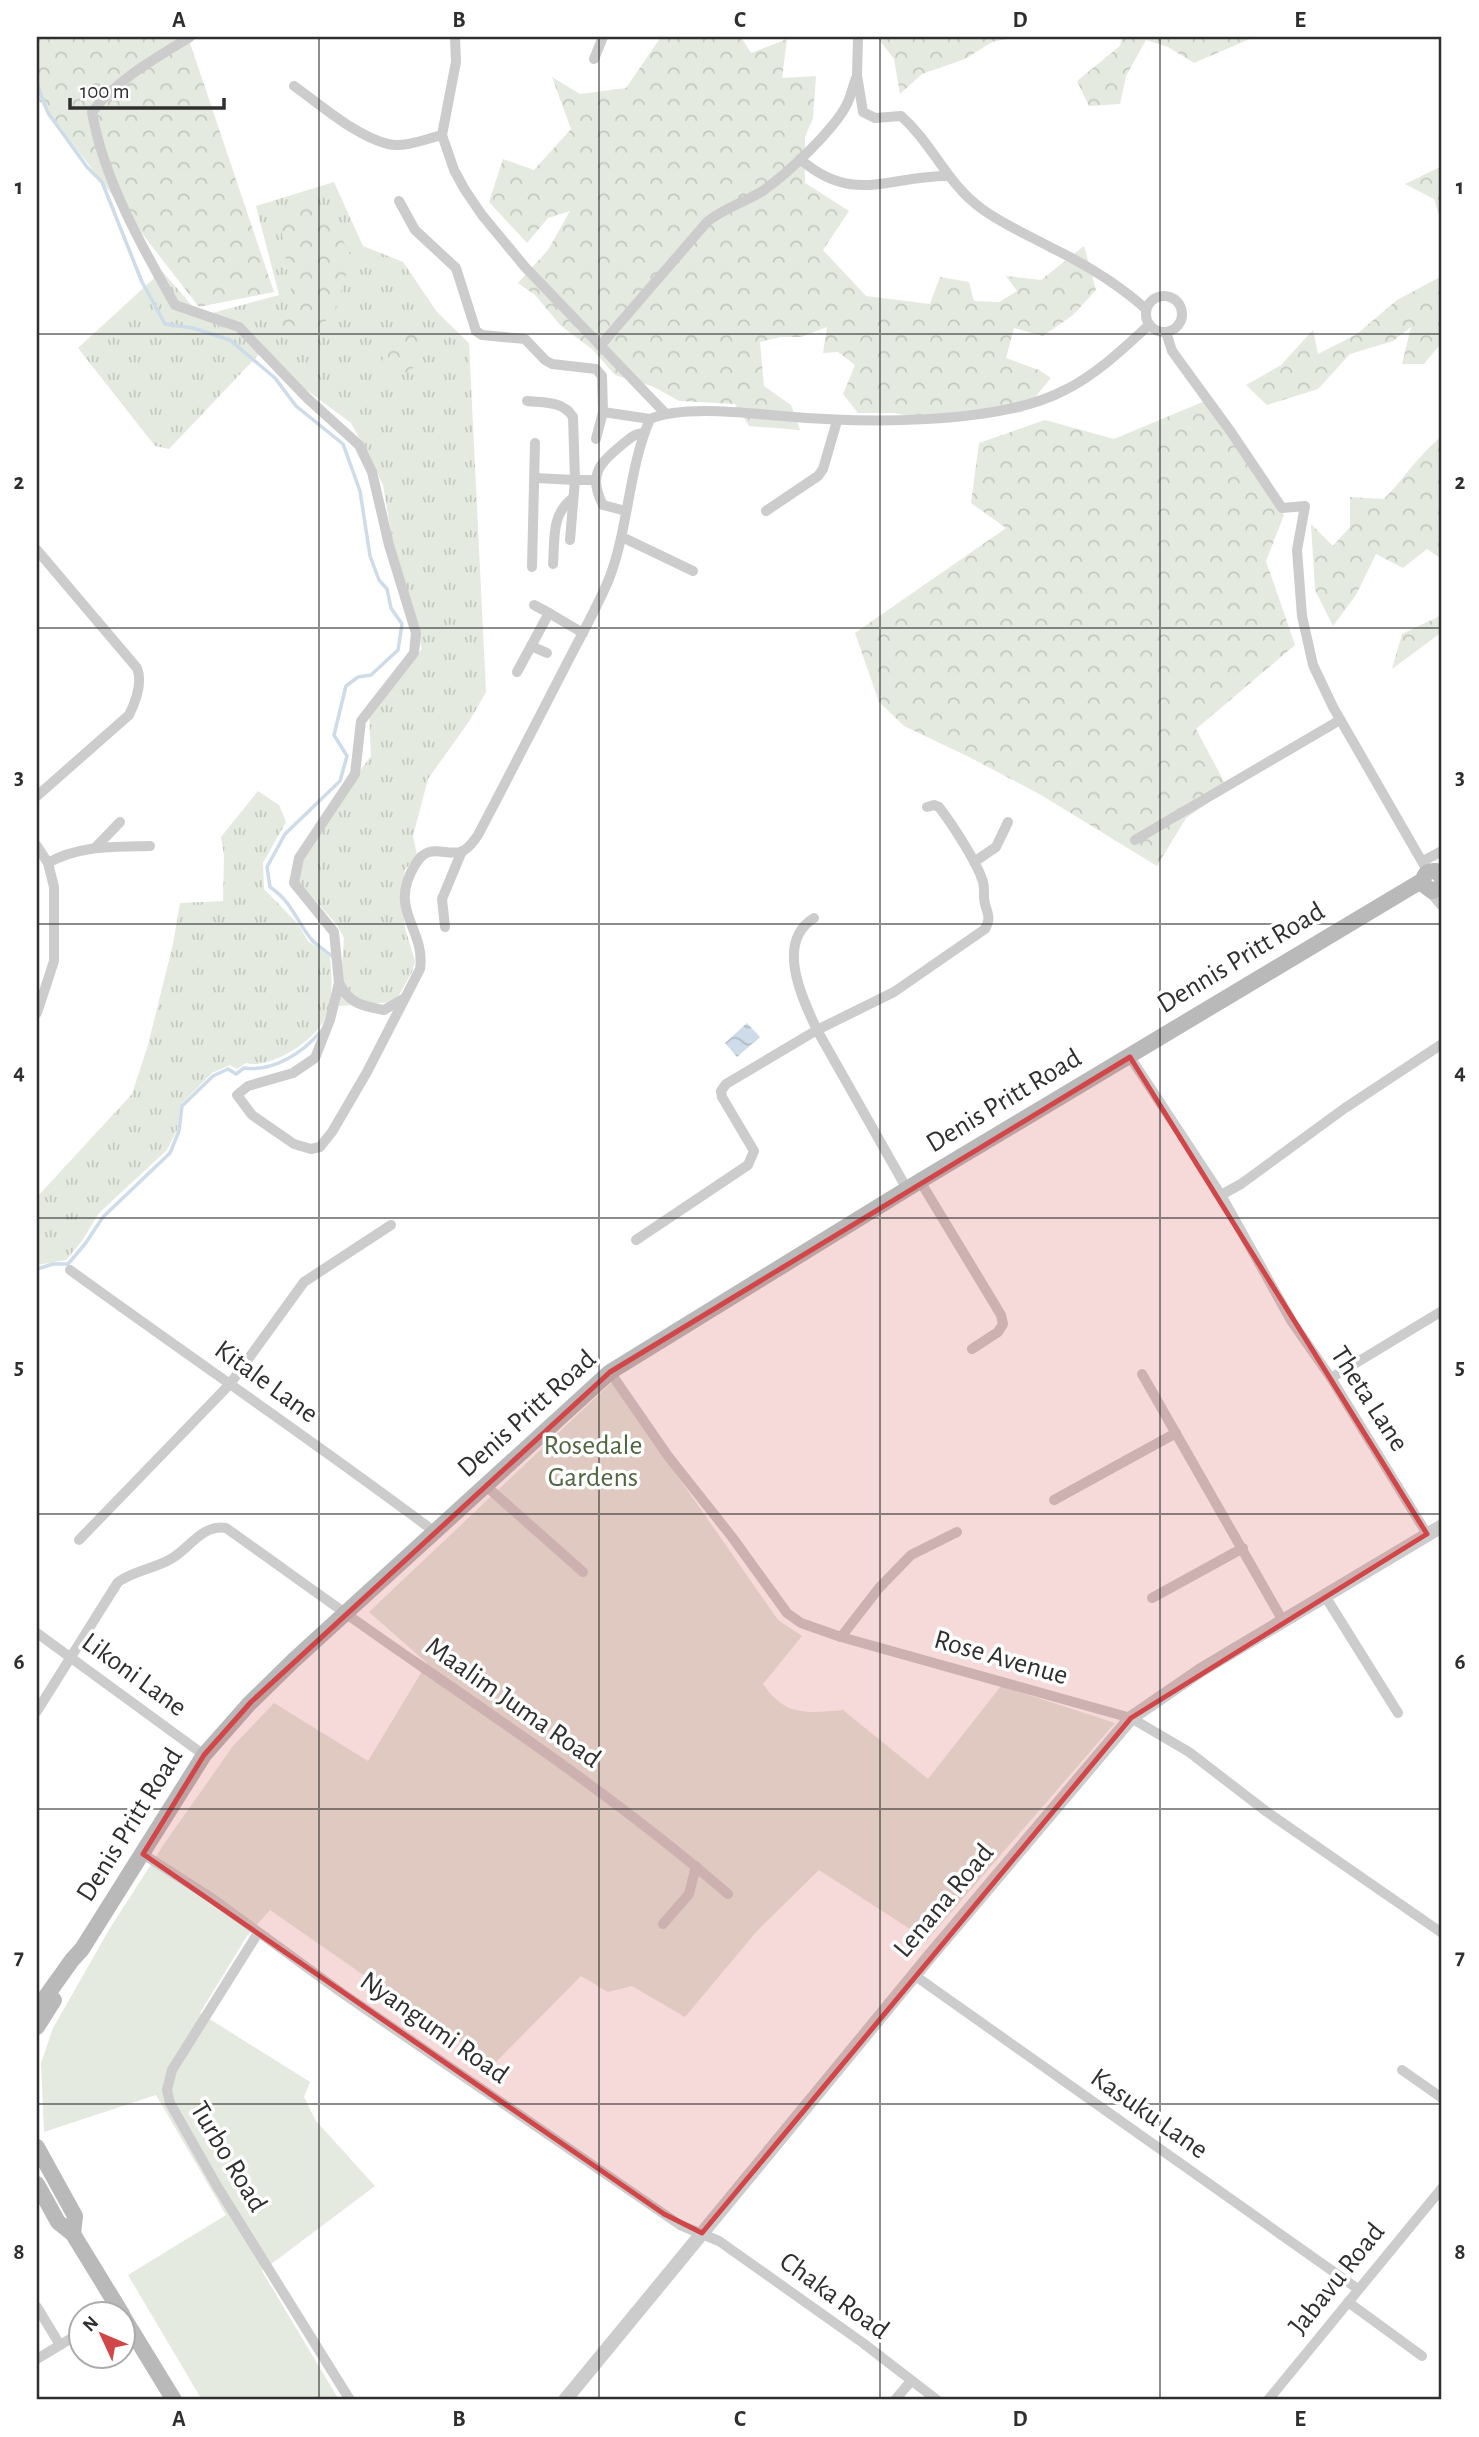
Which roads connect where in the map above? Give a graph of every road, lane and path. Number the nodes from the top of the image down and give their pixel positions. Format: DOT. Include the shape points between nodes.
graph roads {
  1 [pos="190,37"];
  2 [pos="455,37"];
  3 [pos="604,37"];
  4 [pos="858,37"];
  5 [pos="594,59"];
  6 [pos="856,75"];
  7 [pos="294,86"];
  8 [pos="442,135"];
  9 [pos="800,159"];
  10 [pos="947,176"];
  11 [pos="399,201"];
  12 [pos="1122,288"];
  13 [pos="1159,297"];
  14 [pos="1146,309"];
  15 [pos="1149,325"];
  16 [pos="1166,332"];
  17 [pos="600,346"];
  18 [pos="527,401"];
  19 [pos="603,412"];
  20 [pos="665,413"];
  21 [pos="650,419"];
  22 [pos="837,421"];
  23 [pos="644,433"];
  24 [pos="596,439"];
  25 [pos="535,443"];
  26 [pos="536,478"];
  27 [pos="575,480"];
  28 [pos="595,480"];
  29 [pos="573,498"];
  30 [pos="626,511"];
  31 [pos="766,511"];
  32 [pos="622,537"];
  33 [pos="570,540"];
  34 [pos="37,550"];
  35 [pos="554,564"];
  36 [pos="532,567"];
  37 [pos="693,571"];
  38 [pos="534,605"];
  39 [pos="549,613"];
  40 [pos="583,633"];
  41 [pos="531,646"];
  42 [pos="547,653"];
  43 [pos="517,672"];
  44 [pos="1340,720"];
  45 [pos="37,796"];
  46 [pos="927,807"];
  47 [pos="120,822"];
  48 [pos="1008,822"];
  49 [pos="1135,840"];
  50 [pos="37,846"];
  51 [pos="150,846"];
  52 [pos="96,847"];
  53 [pos="462,851"];
  54 [pos="1442,851"];
  55 [pos="974,862"];
  56 [pos="48,863"];
  57 [pos="1434,880"];
  58 [pos="814,918"];
  59 [pos="445,927"];
  60 [pos="339,983"];
  61 [pos="405,998"];
  62 [pos="37,1013"];
  63 [pos="817,1030"];
  64 [pos="1442,1044"];
  65 [pos="1130,1057"];
  66 [pos="913,1185"];
  67 [pos="1221,1195"];
  68 [pos="390,1226"];
  69 [pos="636,1240"];
  70 [pos="70,1270"];
  71 [pos="1442,1311"];
  72 [pos="972,1349"];
  73 [pos="610,1372"];
  74 [pos="1142,1374"];
  75 [pos="1331,1378"];
  76 [pos="230,1384"];
  77 [pos="1176,1433"];
  78 [pos="486,1486"];
  79 [pos="1054,1500"];
  80 [pos="1442,1527"];
  81 [pos="435,1532"];
  82 [pos="957,1532"];
  83 [pos="1427,1534"];
  84 [pos="79,1540"];
  85 [pos="1242,1548"];
  86 [pos="583,1572"];
  87 [pos="1325,1596"];
  88 [pos="1152,1598"];
  89 [pos="345,1614"];
  90 [pos="1283,1621"];
  91 [pos="37,1633"];
  92 [pos="841,1637"];
  93 [pos="71,1657"];
  94 [pos="37,1711"];
  95 [pos="1398,1713"];
  96 [pos="1131,1718"];
  97 [pos="204,1755"];
  98 [pos="143,1854"];
  99 [pos="696,1866"];
  100 [pos="728,1894"];
  101 [pos="663,1924"];
  102 [pos="258,1933"];
  103 [pos="1442,1933"];
  104 [pos="82,1949"];
  105 [pos="914,1975"];
  106 [pos="37,2009"];
  107 [pos="37,2026"];
  108 [pos="1402,2070"];
  109 [pos="1442,2098"];
  110 [pos="37,2147"];
  111 [pos="37,2184"];
  112 [pos="1441,2191"];
  113 [pos="702,2233"];
  114 [pos="73,2234"];
  115 [pos="1359,2289"];
  116 [pos="113,2300"];
  117 [pos="1348,2302"];
  118 [pos="37,2307"];
  119 [pos="136,2338"];
  120 [pos="66,2341"];
  121 [pos="60,2345"];
  122 [pos="1422,2357"];
  123 [pos="37,2358"];
  124 [pos="911,2381"];
  125 [pos="174,2400"];
  126 [pos="350,2400"];
  127 [pos="565,2400"];
  128 [pos="895,2400"];
  129 [pos="937,2400"];
  130 [pos="1268,2400"];
  1 -- 60 [label="street" via="103,97 92,112 97,141 148,258 175,305 239,327 359,445 372,472 416,632 414,653 361,721 355,774 299,858 294,883 334,932"];
  2 -- 8 [label="street" via="456,62"];
  3 -- 5 [label="street"];
  4 -- 6 [label="street"];
  6 -- 9 [label="street" via="848,103"];
  6 -- 10 [label="street" via="863,112 875,118 901,116 921,136"];
  7 -- 8 [label="street" via="361,133 389,145"];
  8 -- 17 [label="street" via="454,170 482,215"];
  9 -- 10 [label="street" via="823,176 844,183 870,186"];
  9 -- 17 [label="street" via="762,192 707,222"];
  10 -- 12 [label="street" via="1003,224"];
  11 -- 19 [label="street" via="415,230 456,268 476,331 525,339 552,364 596,369 602,376"];
  12 -- 13 [label="street"];
  12 -- 14 [label="street"];
  13 -- 14 [label="street"];
  13 -- 16 [label="street" via="1173,298 1181,308 1180,323"];
  14 -- 15 [label="street"];
  15 -- 16 [label="street"];
  15 -- 22 [label="street" via="1083,379 1049,397 1001,411"];
  16 -- 44 [label="street" via="1172,351 1282,508 1304,506 1297,550 1302,616 1313,666"];
  17 -- 20 [label="street"];
  18 -- 27 [label="street" via="569,410"];
  19 -- 21 [label="street"];
  19 -- 24 [label="street"];
  20 -- 21 [label="street"];
  20 -- 22 [label="street" via="745,413"];
  21 -- 23 [label="street"];
  22 -- 31 [label="street" via="818,476"];
  23 -- 28 [label="street" via="605,458"];
  23 -- 30 [label="street"];
  25 -- 26 [label="street"];
  26 -- 27 [label="street"];
  26 -- 36 [label="street"];
  27 -- 28 [label="street"];
  27 -- 29 [label="street"];
  28 -- 30 [label="street" via="603,505"];
  29 -- 33 [label="street"];
  29 -- 35 [label="street" via="557,517"];
  30 -- 32 [label="street"];
  32 -- 37 [label="street"];
  32 -- 40 [label="street" via="609,579"];
  34 -- 45 [label="street" via="137,668 140,678 129,715"];
  38 -- 39 [label="street"];
  39 -- 40 [label="street"];
  39 -- 41 [label="street"];
  40 -- 53 [label="street" via="478,835"];
  41 -- 42 [label="street"];
  41 -- 43 [label="street"];
  44 -- 49 [label="street"];
  44 -- 57 [label="street"];
  46 -- 55 [label="street" via="939,807"];
  47 -- 52 [label="street"];
  48 -- 55 [label="street" via="992,852"];
  50 -- 56 [label="street"];
  51 -- 52 [label="street"];
  52 -- 56 [label="street"];
  53 -- 59 [label="street" via="442,899"];
  53 -- 61 [label="street" via="437,849 418,859 409,874 405,909 422,960"];
  54 -- 57 [label="street"];
  55 -- 63 [label="street" via="989,913 985,929 894,992"];
  56 -- 62 [label="street" via="54,887 54,961"];
  57 -- 65 [label="main road, Dennis Pritt Road" via="1379,905"];
  58 -- 63 [label="street" via="798,932 795,955 799,990"];
  60 -- 61 [label="street" via="346,997 365,1006 384,1010"];
  60 -- 61 [label="street" via="315,1058 293,1073 248,1086 237,1095 252,1115 294,1144 312,1149 320,1147 332,1132"];
  63 -- 66 [label="street"];
  63 -- 69 [label="street" via="721,1091 754,1152 748,1165"];
  64 -- 67 [label="street"];
  65 -- 66 [label="main road, Denis Pritt Road"];
  65 -- 67 [label="street"];
  66 -- 72 [label="street" via="1001,1315 1003,1324 998,1332"];
  66 -- 73 [label="main road, Denis Pritt Road"];
  67 -- 75 [label="street, Theta Lane" via="1300,1335"];
  68 -- 76 [label="street" via="304,1282"];
  70 -- 76 [label="street, Kitale Lane"];
  71 -- 75 [label="street"];
  73 -- 78 [label="main road, Denis Pritt Road"];
  73 -- 92 [label="street, Rose Avenue" via="787,1614"];
  74 -- 77 [label="street"];
  75 -- 83 [label="street, Theta Lane"];
  76 -- 81 [label="street, Kitale Lane"];
  76 -- 84 [label="street"];
  77 -- 79 [label="street"];
  77 -- 85 [label="street"];
  78 -- 81 [label="main road, Denis Pritt Road"];
  78 -- 86 [label="street"];
  80 -- 83 [label="street, Lenana Road"];
  81 -- 89 [label="main road, Denis Pritt Road"];
  82 -- 92 [label="street" via="911,1555"];
  83 -- 87 [label="street, Lenana Road"];
  85 -- 88 [label="street"];
  85 -- 90 [label="street"];
  87 -- 90 [label="street, Lenana Road"];
  87 -- 95 [label="street"];
  89 -- 93 [label="street, Maalim Juma Road" via="226,1528 216,1526 167,1562 118,1582"];
  89 -- 97 [label="main road, Denis Pritt Road" via="251,1702"];
  89 -- 99 [label="street, Maalim Juma Road" via="526,1737"];
  90 -- 96 [label="street, Lenana Road"];
  91 -- 93 [label="street, Likoni Lane"];
  92 -- 96 [label="street, Rose Avenue"];
  93 -- 94 [label="street"];
  93 -- 97 [label="street, Likoni Lane"];
  96 -- 103 [label="street, Rose Avenue" via="1189,1752 1266,1812"];
  96 -- 105 [label="street, Lenana Road"];
  97 -- 98 [label="main road, Denis Pritt Road"];
  98 -- 102 [label="street, Nyangumi Road"];
  98 -- 104 [label="main road, Denis Pritt Road"];
  99 -- 100 [label="street, Maalim Juma Road"];
  99 -- 101 [label="street" via="689,1894"];
  102 -- 113 [label="street, Nyangumi Road" via="680,2225"];
  102 -- 126 [label="street, Turbo Road" via="172,2070 167,2090 217,2186"];
  104 -- 106 [label="main road, Denis Pritt Road"];
  104 -- 107 [label="main road, Denis Pritt Road" via="78,1964"];
  105 -- 113 [label="street, Lenana Road"];
  105 -- 115 [label="street, Kasuku Lane"];
  108 -- 109 [label="street"];
  110 -- 114 [label="main road" via="75,2216"];
  111 -- 114 [label="main road" via="58,2222"];
  112 -- 115 [label="street, Jabavu Road"];
  113 -- 124 [label="street, Chaka Road"];
  113 -- 127 [label="street, Lenana Road"];
  114 -- 116 [label="main road"];
  115 -- 117 [label="street, Jabavu Road"];
  117 -- 122 [label="street"];
  117 -- 130 [label="street, Jabavu Road"];
  118 -- 121 [label="street"];
  119 -- 125 [label="main road"];
  120 -- 121 [label="street"];
  121 -- 123 [label="street"];
  124 -- 128 [label="street"];
  124 -- 129 [label="street, Chaka Road"];
}
